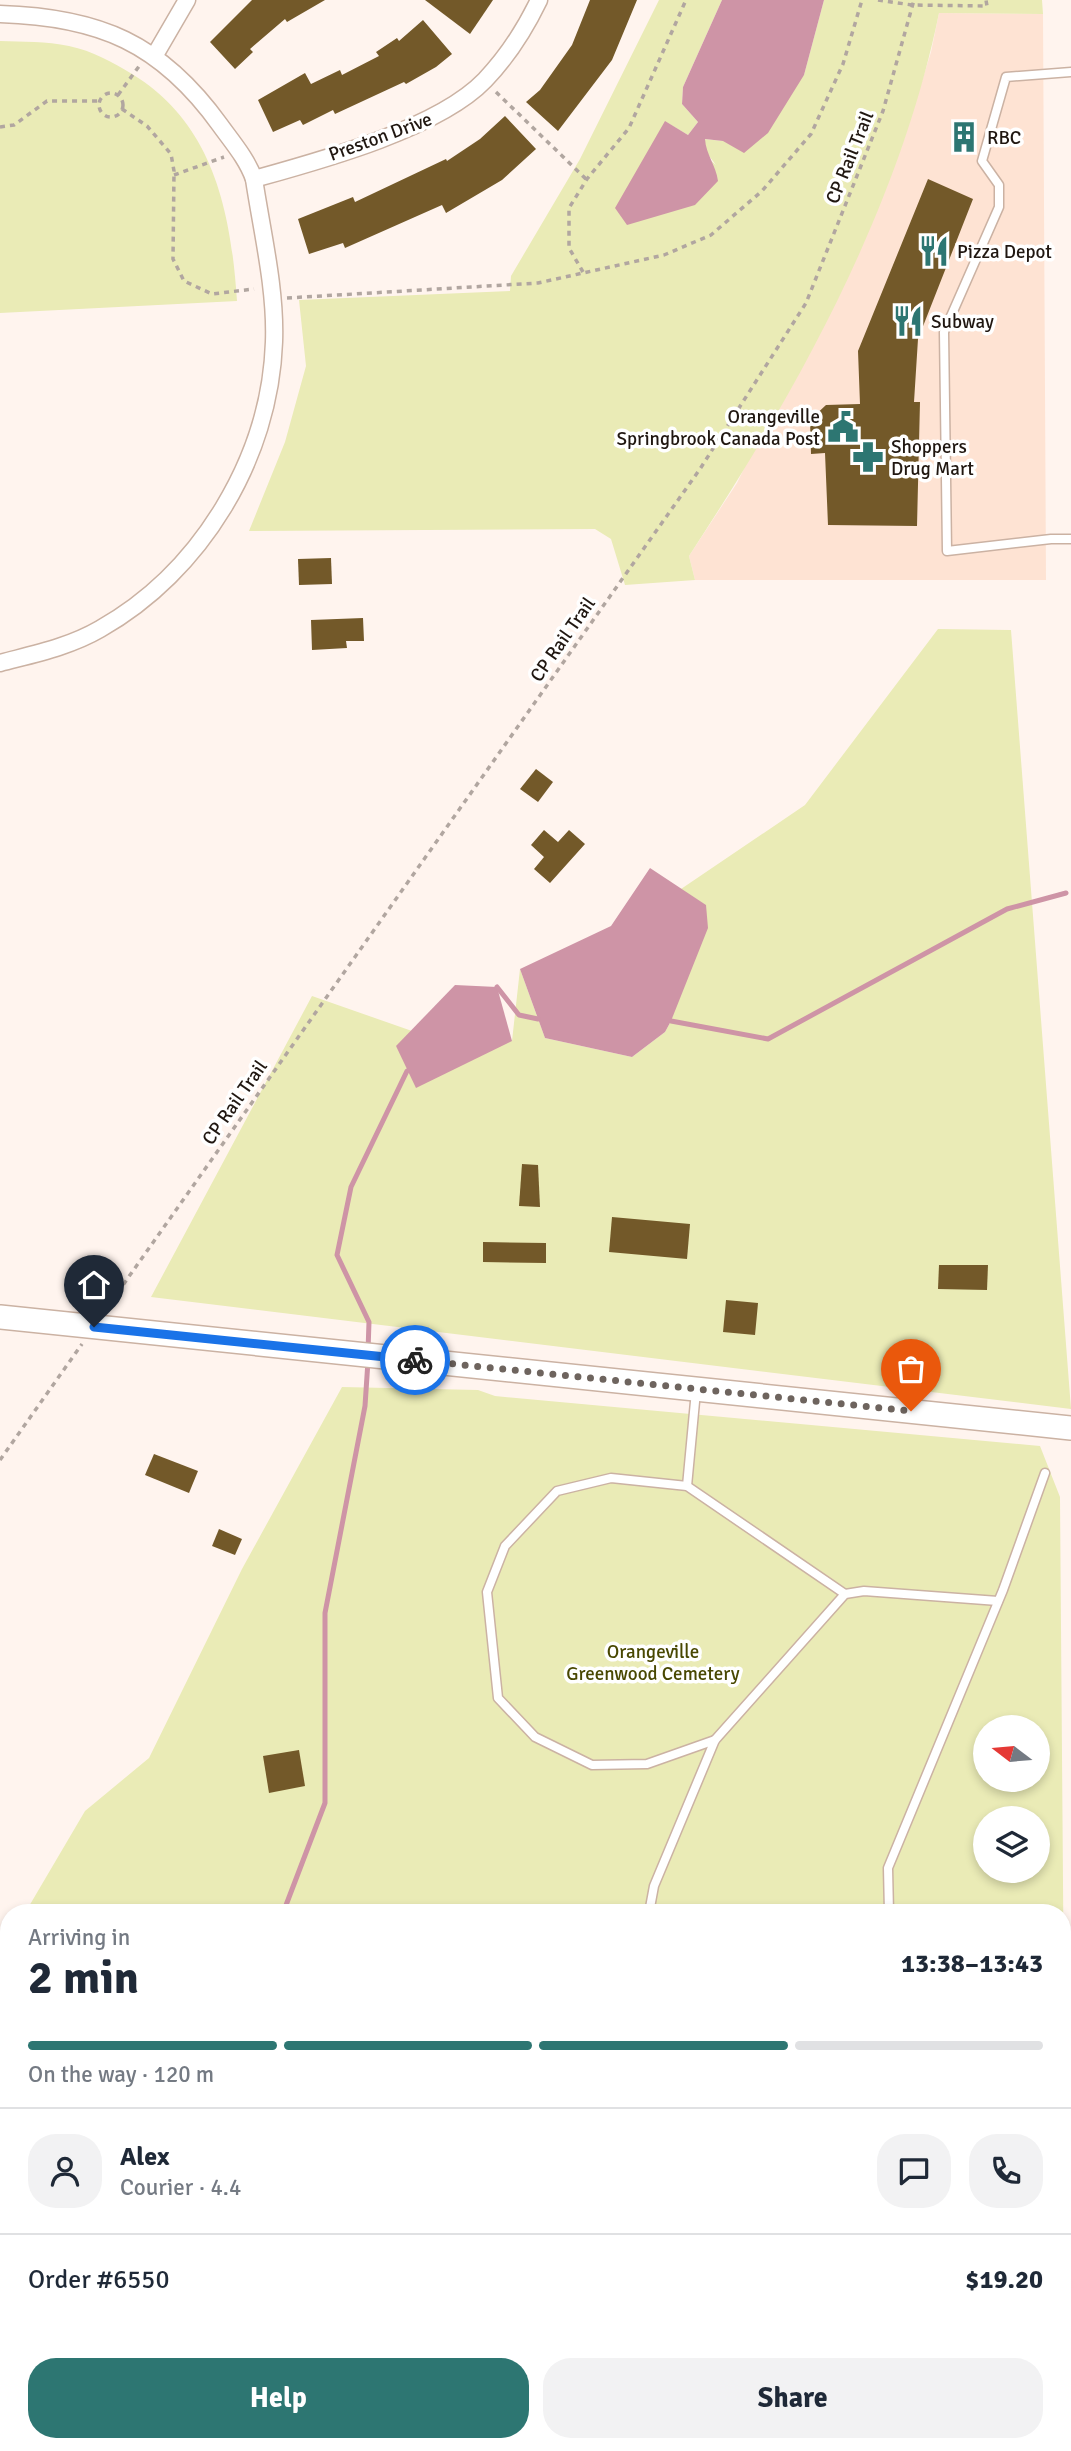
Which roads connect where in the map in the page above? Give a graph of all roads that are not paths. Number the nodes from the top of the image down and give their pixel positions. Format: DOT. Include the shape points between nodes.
graph roads {
  1 [pos="187,0"];
  2 [pos="539,0"];
  3 [pos="0,14"];
  4 [pos="152,53"];
  5 [pos="1071,72"];
  6 [pos="254,179"];
  7 [pos="1071,539"];
  8 [pos="0,663"];
  9 [pos="0,1317"];
  10 [pos="697,1388"];
  11 [pos="1071,1428"];
  12 [pos="1045,1473"];
  13 [pos="687,1486"];
  14 [pos="845,1594"];
  15 [pos="998,1601"];
  16 [pos="715,1740"];
  17 [pos="651,1904"];
  18 [pos="889,1904"];
  1 -- 4 [label="street"];
  2 -- 6 [label="street, Preston Drive" via="525,29 484,81 439,114"];
  3 -- 4 [label="street" via="44,16 110,32"];
  4 -- 6 [label="street" via="198,98 238,149"];
  5 -- 7 [label="lane" via="1006,77 982,161 999,185 999,207 944,332 947,551"];
  6 -- 8 [label="street" via="274,340 261,429 239,482 214,522 148,594 101,629 62,647"];
  9 -- 10 [label="main road"];
  10 -- 11 [label="main road"];
  10 -- 13 [label="lane"];
  12 -- 15 [label="lane"];
  13 -- 14 [label="lane"];
  13 -- 16 [label="lane" via="611,1478 557,1491 505,1546 487,1592 498,1698 536,1737 592,1765 647,1764"];
  14 -- 15 [label="lane" via="864,1591"];
  14 -- 16 [label="lane"];
  15 -- 18 [label="lane" via="888,1868"];
  16 -- 17 [label="lane"];
}
